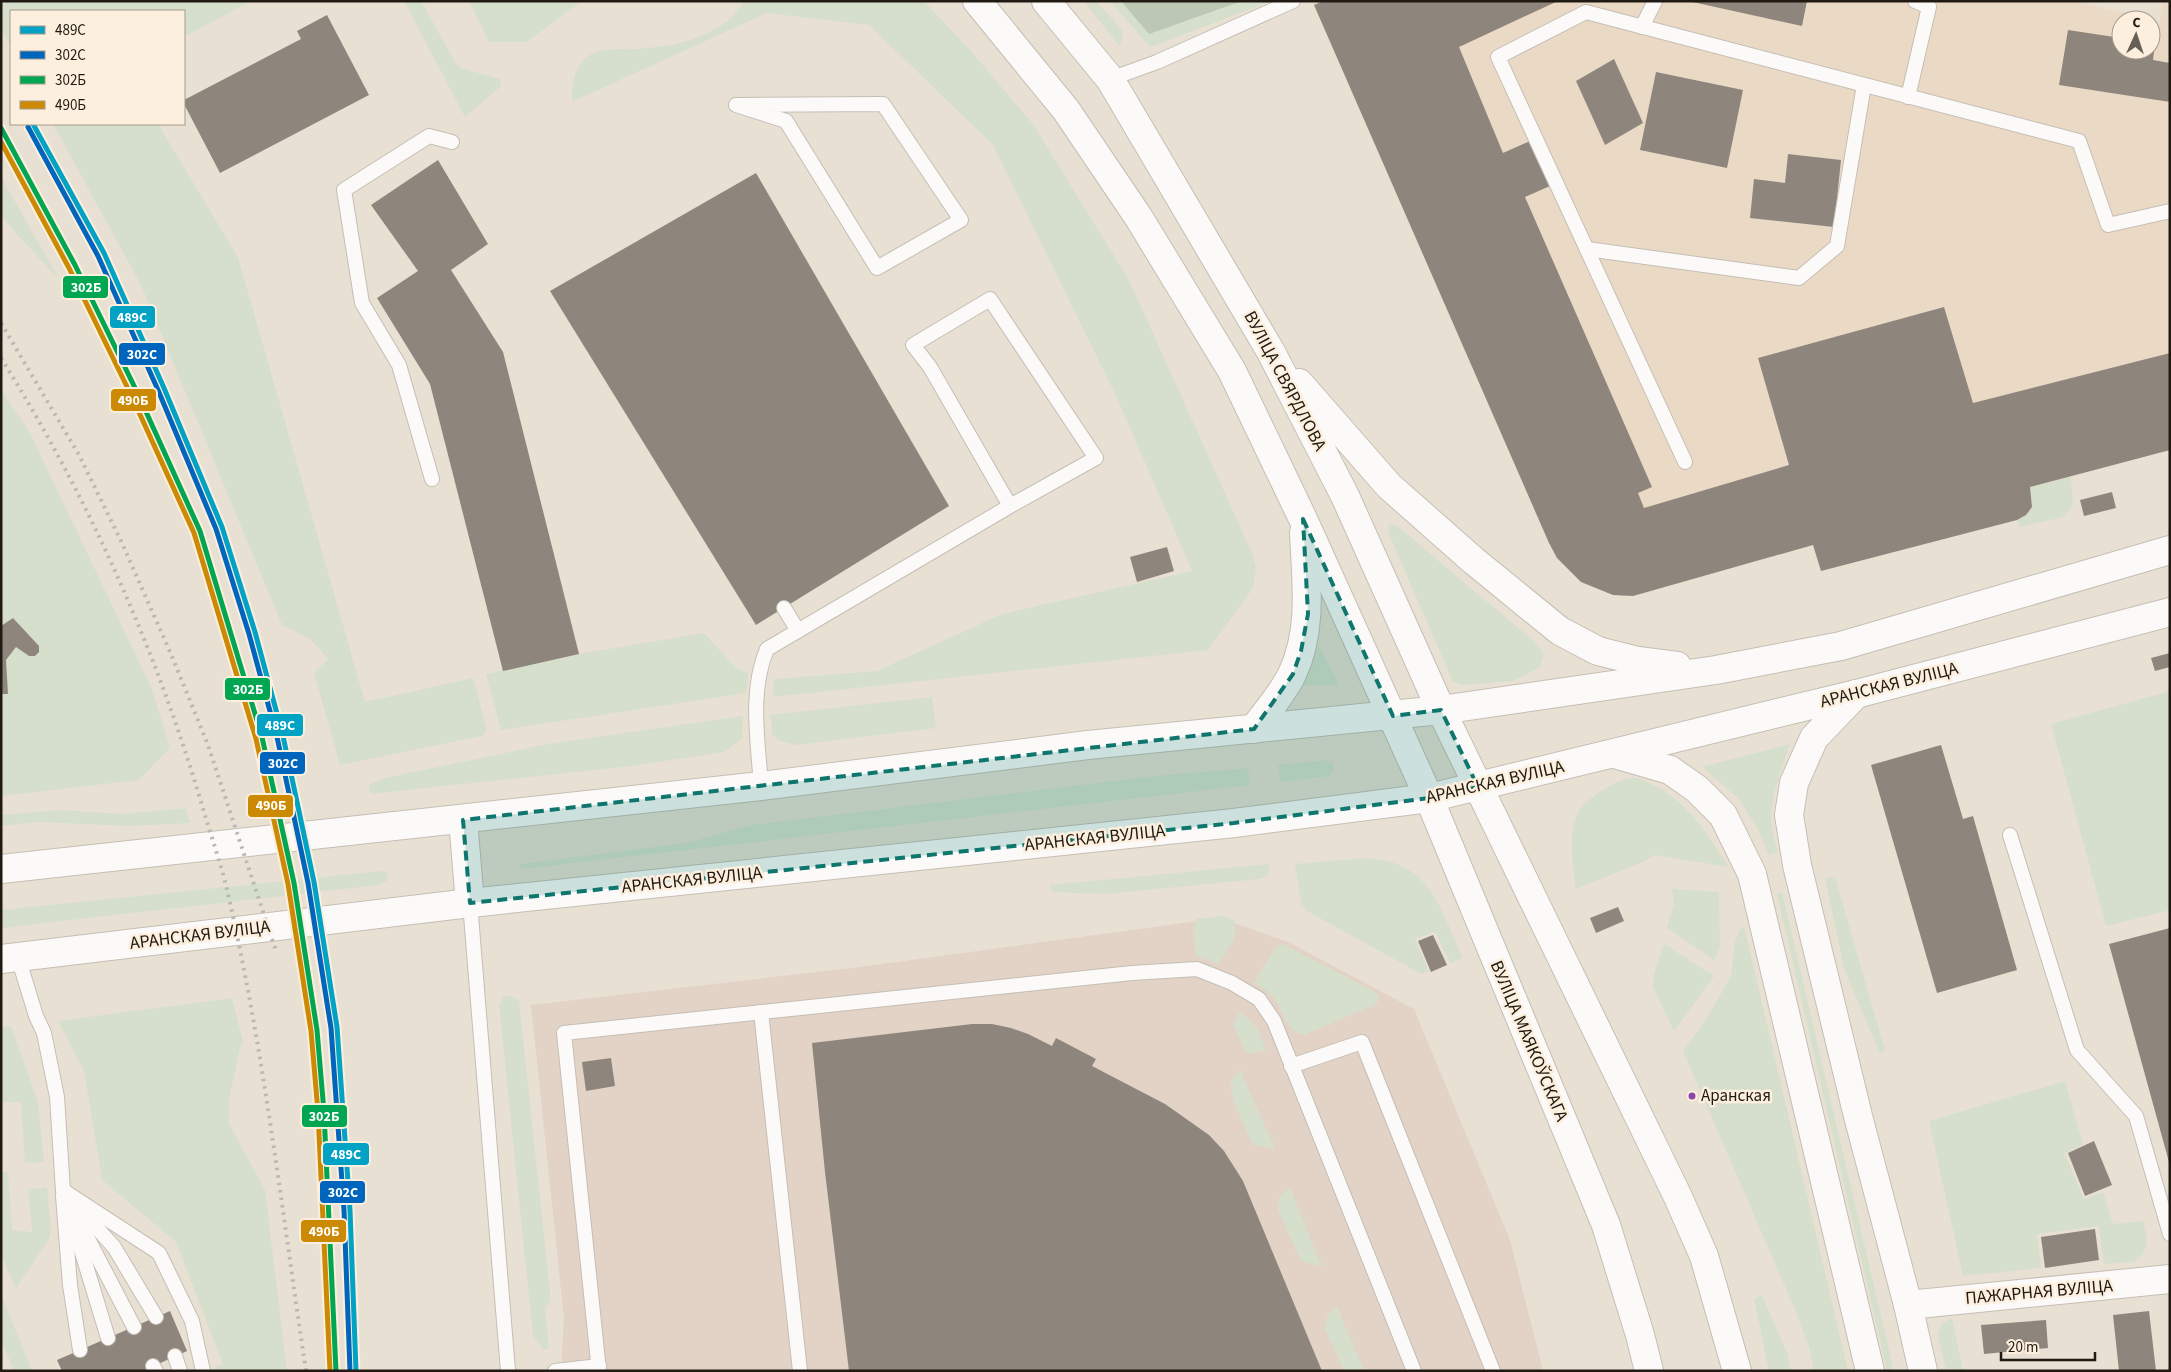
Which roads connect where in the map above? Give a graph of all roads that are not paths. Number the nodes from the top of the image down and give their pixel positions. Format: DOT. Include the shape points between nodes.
graph roads {
  1 [pos="977,1"];
  2 [pos="1046,1"];
  3 [pos="1293,1"];
  4 [pos="1654,1"];
  5 [pos="1915,1"];
  6 [pos="1642,27"];
  7 [pos="1110,79"];
  8 [pos="1864,85"];
  9 [pos="1908,97"];
  10 [pos="736,105"];
  11 [pos="452,142"];
  12 [pos="2170,211"];
  13 [pos="1587,249"];
  14 [pos="1272,352"];
  15 [pos="1685,462"];
  16 [pos="432,479"];
  17 [pos="1010,506"];
  18 [pos="1303,519"];
  19 [pos="2170,550"];
  20 [pos="784,608"];
  21 [pos="2170,612"];
  22 [pos="798,631"];
  23 [pos="1716,670"];
  24 [pos="1856,694"];
  25 [pos="1441,710"];
  26 [pos="1393,716"];
  27 [pos="1254,729"];
  28 [pos="1613,754"];
  29 [pos="761,786"];
  30 [pos="1478,787"];
  31 [pos="1429,798"];
  32 [pos="463,820"];
  33 [pos="2010,835"];
  34 [pos="1,869"];
  35 [pos="470,903"];
  36 [pos="9,958"];
  37 [pos="761,1012"];
  38 [pos="1291,1066"];
  39 [pos="63,1191"];
  40 [pos="2170,1234"];
  41 [pos="2170,1279"];
  42 [pos="1908,1305"];
  43 [pos="156,1317"];
  44 [pos="134,1327"];
  45 [pos="108,1338"];
  46 [pos="80,1350"];
  47 [pos="175,1356"];
  48 [pos="599,1368"];
  49 [pos="180,1371"];
  50 [pos="203,1371"];
  51 [pos="508,1371"];
  52 [pos="555,1371"];
  53 [pos="800,1371"];
  54 [pos="1414,1371"];
  55 [pos="1493,1371"];
  56 [pos="1649,1371"];
  57 [pos="1737,1371"];
  58 [pos="1870,1371"];
  59 [pos="1923,1371"];
  1 -- 18 [label="main road" via="1066,110 1139,218 1232,371"];
  2 -- 7 [label="main road, ВУЛІЦА СВЯРДЛОВА"];
  3 -- 7 [label="lane" via="1157,62"];
  4 -- 6 [label="lane"];
  5 -- 9 [label="lane" via="1929,7"];
  6 -- 8 [label="lane"];
  6 -- 13 [label="lane" via="1586,12 1498,57"];
  7 -- 14 [label="main road, ВУЛІЦА СВЯРДЛОВА"];
  8 -- 9 [label="lane"];
  8 -- 13 [label="lane" via="1837,246 1799,278"];
  9 -- 12 [label="lane" via="2079,141 2108,225"];
  10 -- 10 [label="lane" via="786,121 877,268 961,220 883,104"];
  11 -- 16 [label="lane" via="429,136 344,190 362,303 399,365"];
  13 -- 15 [label="lane"];
  14 -- 23 [label="main road" via="1389,486 1560,631 1598,652 1638,662"];
  14 -- 25 [label="main road, ВУЛІЦА СВЯРДЛОВА" via="1345,496"];
  17 -- 17 [label="lane" via="1096,458 990,299 913,345 930,367"];
  17 -- 22 [label="lane"];
  18 -- 26 [label="main road"];
  18 -- 27 [label="main road" via="1308,614 1301,651 1293,674"];
  19 -- 23 [label="main road" via="1841,646"];
  20 -- 22 [label="lane"];
  21 -- 24 [label="main road, АРАНСКАЯ ВУЛІЦА"];
  22 -- 29 [label="lane" via="768,649 761,663 756,708"];
  23 -- 25 [label="main road"];
  24 -- 28 [label="main road, АРАНСКАЯ ВУЛІЦА"];
  24 -- 42 [label="main road" via="1814,738 1794,783 1789,815 1797,865"];
  25 -- 26 [label="main road"];
  25 -- 30 [label="main road, ВУЛІЦА СВЯРДЛОВА"];
  26 -- 27 [label="main road"];
  26 -- 31 [label="main road, ВУЛІЦА МАЯКОЎСКАГА"];
  27 -- 29 [label="main road" via="1088,745"];
  28 -- 30 [label="main road, АРАНСКАЯ ВУЛІЦА"];
  28 -- 58 [label="main road" via="1670,770 1697,789 1723,815 1752,874"];
  29 -- 32 [label="main road"];
  30 -- 31 [label="main road, АРАНСКАЯ ВУЛІЦА"];
  30 -- 57 [label="main road" via="1697,1239"];
  31 -- 35 [label="main road, АРАНСКАЯ ВУЛІЦА" via="1234,823"];
  31 -- 56 [label="main road, ВУЛІЦА МАЯКОЎСКАГА" via="1606,1226"];
  32 -- 34 [label="main road"];
  32 -- 35 [label="main road"];
  33 -- 40 [label="lane" via="2077,1050 2136,1116"];
  35 -- 36 [label="main road, АРАНСКАЯ ВУЛІЦА"];
  35 -- 51 [label="lane"];
  36 -- 39 [label="lane" via="44,1034 57,1096"];
  37 -- 38 [label="lane" via="1132,972 1197,969 1232,983 1259,999 1274,1021"];
  37 -- 48 [label="lane" via="564,1033"];
  37 -- 53 [label="lane"];
  38 -- 54 [label="lane"];
  38 -- 55 [label="lane" via="1362,1042"];
  39 -- 43 [label="lane" via="114,1247"];
  39 -- 44 [label="lane"];
  39 -- 45 [label="lane"];
  39 -- 46 [label="lane" via="70,1285"];
  39 -- 50 [label="lane" via="159,1253 192,1321"];
  41 -- 42 [label="main road, ПАЖАРНАЯ ВУЛІЦА"];
  42 -- 59 [label="main road"];
  47 -- 49 [label="lane"];
  48 -- 52 [label="lane"];
}
